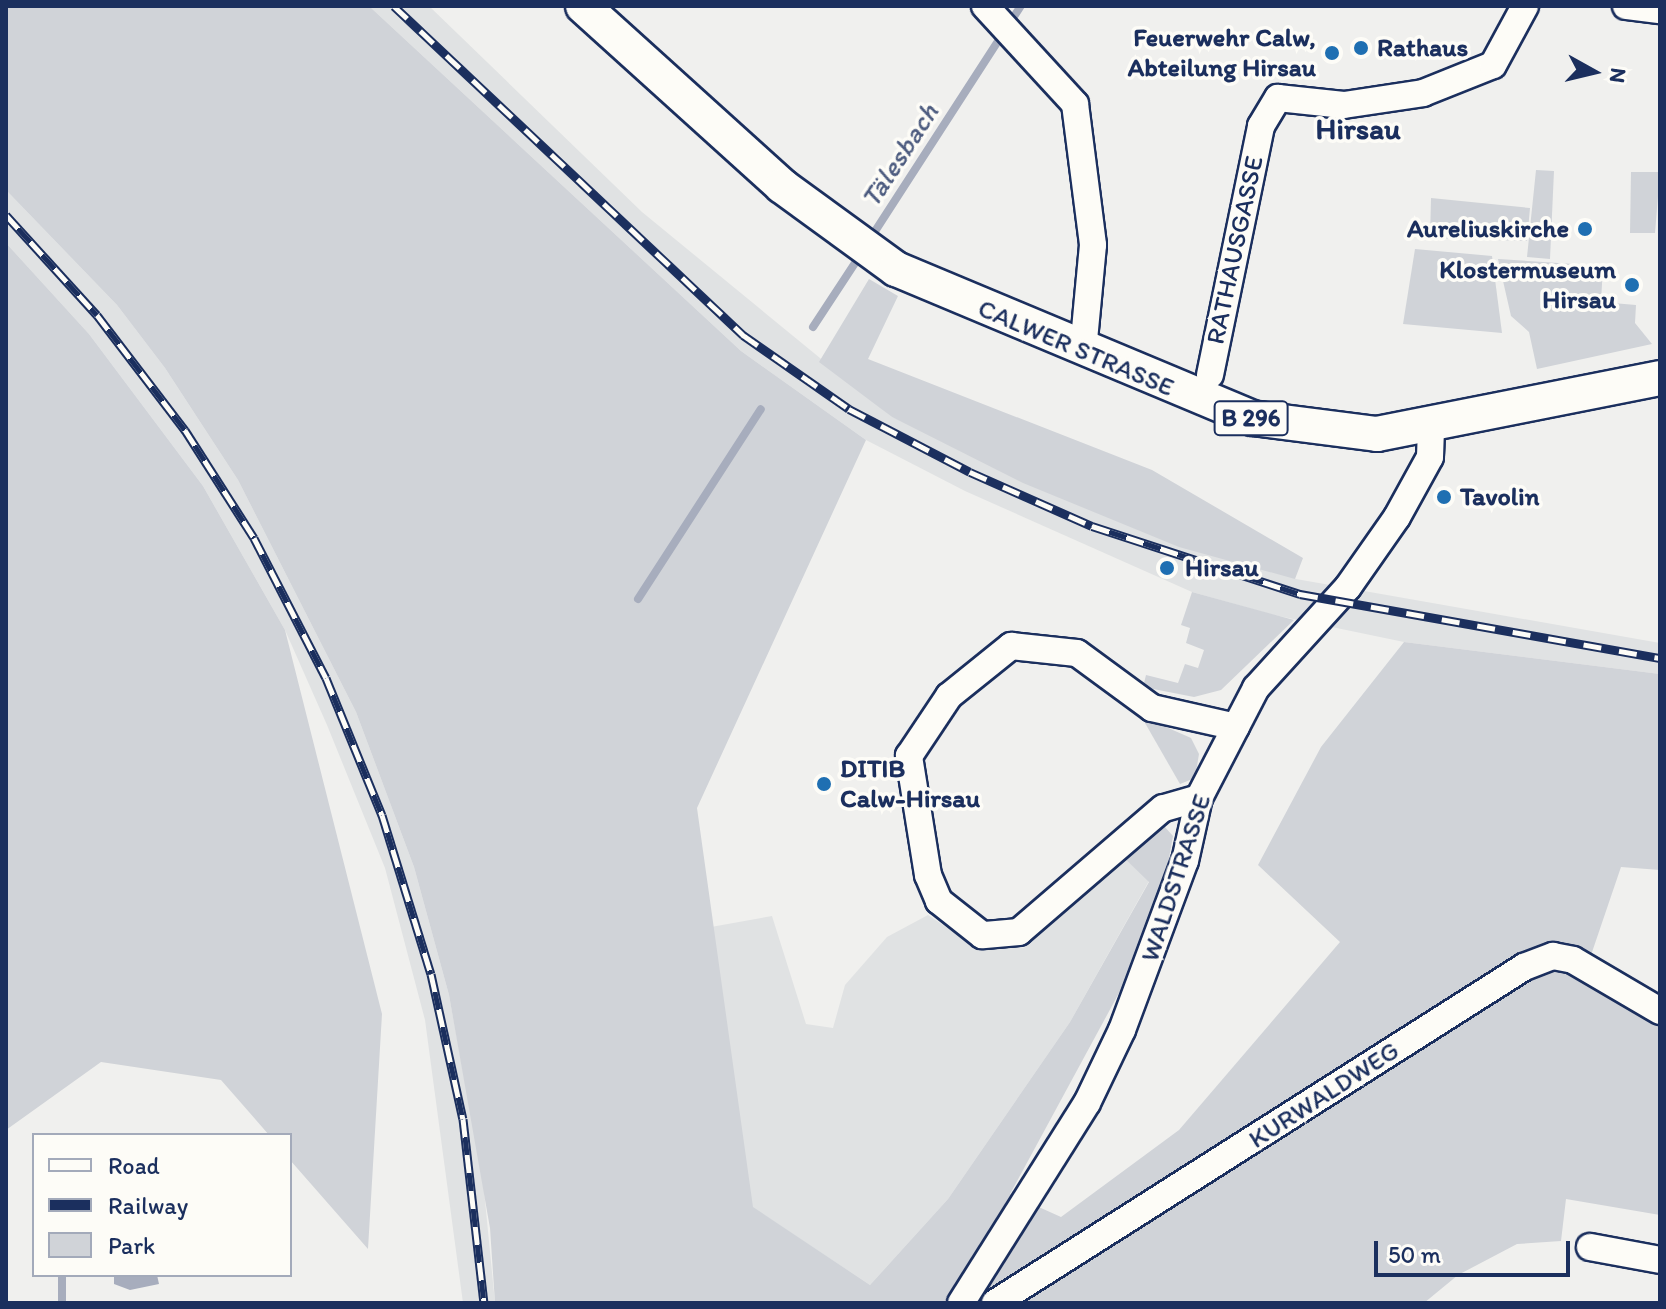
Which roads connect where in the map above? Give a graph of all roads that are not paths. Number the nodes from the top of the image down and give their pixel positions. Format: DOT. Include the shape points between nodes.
graph roads {
  1 [pos="583,6"];
  2 [pos="1525,6"];
  3 [pos="1626,6"];
  4 [pos="988,9"];
  5 [pos="1660,10"];
  6 [pos="1083,351"];
  7 [pos="1210,375"];
  8 [pos="1660,378"];
  9 [pos="1431,429"];
  10 [pos="1236,727"];
  11 [pos="1199,798"];
  12 [pos="1660,1011"];
  13 [pos="1590,1247"];
  14 [pos="1660,1260"];
  15 [pos="961,1303"];
  16 [pos="995,1303"];
  1 -- 6 [label="main road, CALWER STRASSE / B 296" via="837,229 896,269"];
  2 -- 7 [label="street, RATHAUSGASSE" via="1493,65 1423,93 1344,105 1278,98 1261,126"];
  3 -- 5 [label="street"];
  4 -- 6 [label="street" via="1021,39 1075,104 1089,168 1093,245"];
  6 -- 9 [label="main road, CALWER STRASSE / B 296" via="1252,418 1338,434"];
  8 -- 9 [label="main road, CALWER STRASSE / B 296"];
  9 -- 10 [label="street, WALDSTRASSE" via="1430,457 1397,517 1348,587 1256,688"];
  10 -- 11 [label="street, WALDSTRASSE"];
  10 -- 11 [label="street" via="1152,708 1077,653 1011,646 949,696 909,756 928,875 939,901 982,935 1019,932 1163,808"];
  11 -- 15 [label="street, WALDSTRASSE" via="1185,861 1122,1030 1087,1103"];
  12 -- 16 [label="street, KURWALDWEG" via="1573,960 1553,956 1524,967"];
  13 -- 14 [label="street"];
}
